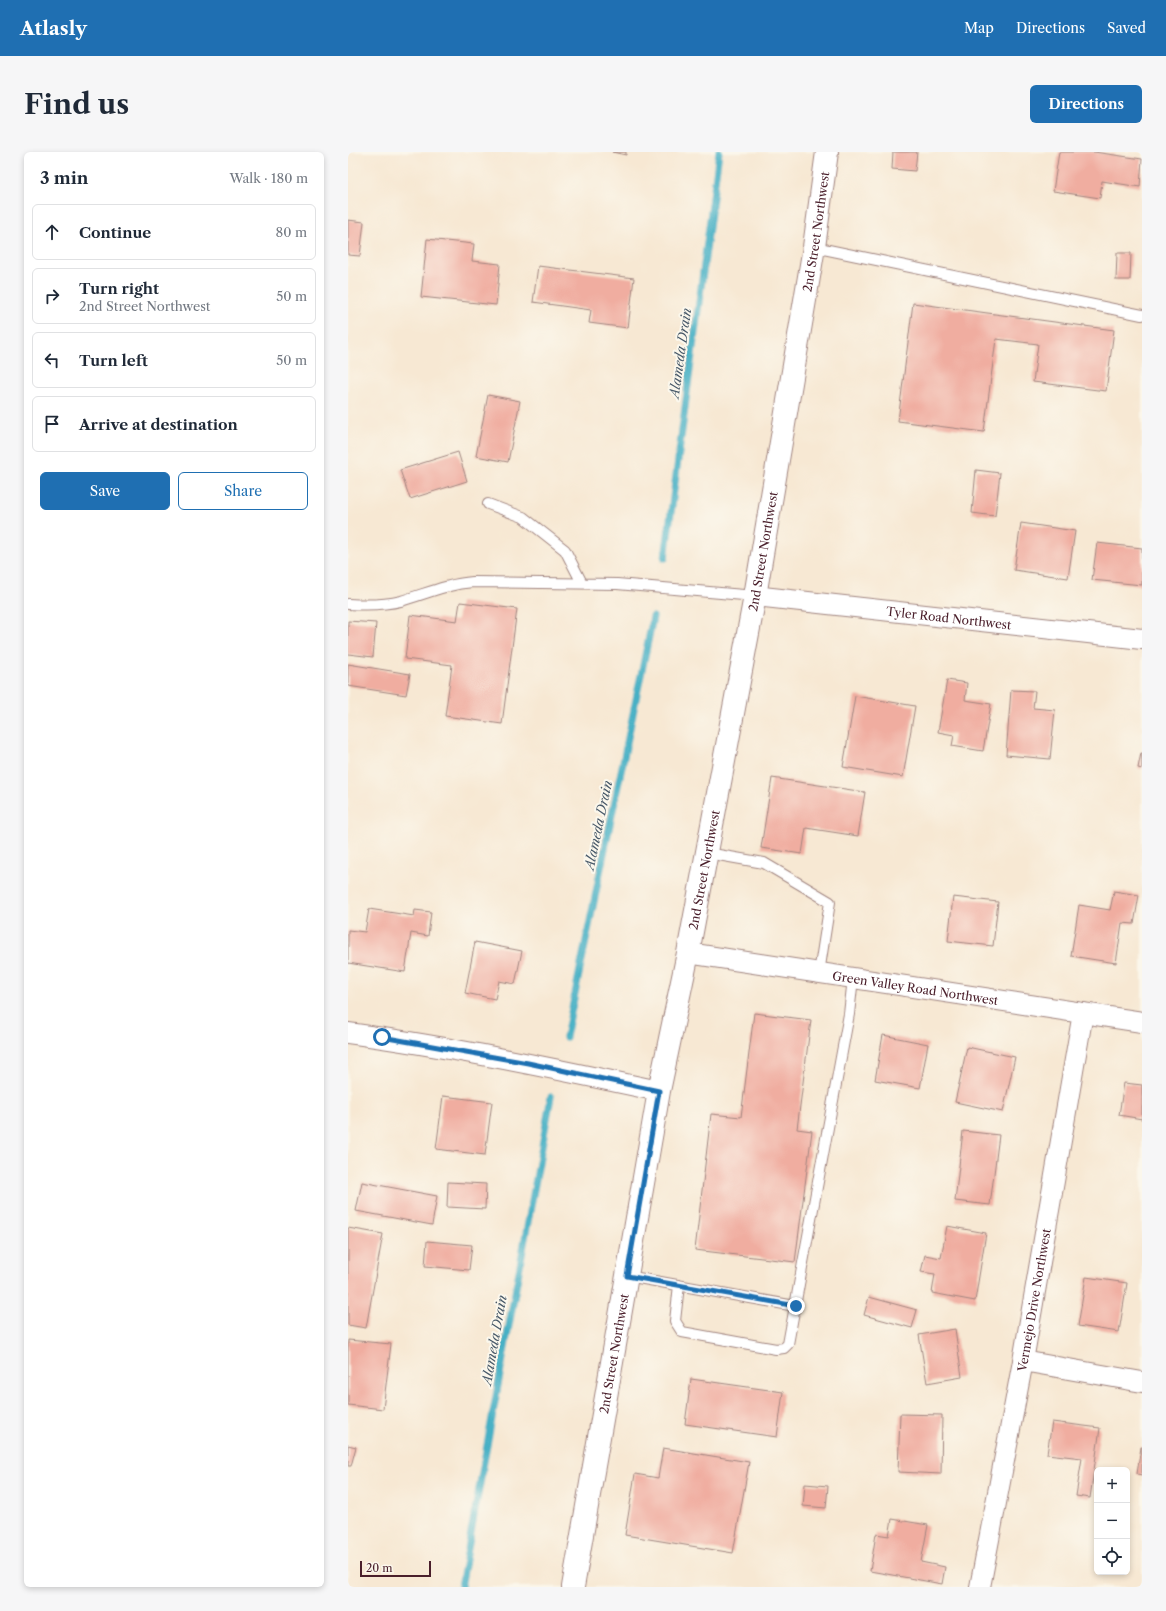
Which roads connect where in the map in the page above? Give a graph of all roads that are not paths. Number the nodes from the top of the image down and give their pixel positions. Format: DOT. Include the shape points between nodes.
graph roads {
  1 [pos="827,152"];
  2 [pos="814,247"];
  3 [pos="1142,315"];
  4 [pos="488,504"];
  5 [pos="582,583"];
  6 [pos="755,596"];
  7 [pos="348,604"];
  8 [pos="1142,639"];
  9 [pos="707,853"];
  10 [pos="688,953"];
  11 [pos="819,973"];
  12 [pos="853,978"];
  13 [pos="1083,1013"];
  14 [pos="1142,1022"];
  15 [pos="348,1033"];
  16 [pos="659,1091"];
  17 [pos="627,1276"];
  18 [pos="679,1285"];
  19 [pos="796,1306"];
  20 [pos="1023,1361"];
  21 [pos="1142,1382"];
  22 [pos="574,1587"];
  23 [pos="980,1587"];
  1 -- 2 [label="main road, 2nd Street Northwest"];
  2 -- 3 [label="lane"];
  2 -- 6 [label="main road, 2nd Street Northwest"];
  4 -- 5 [label="lane" via="523,517 565,550"];
  5 -- 6 [label="lane"];
  5 -- 7 [label="lane" via="458,584 399,601"];
  6 -- 8 [label="street, Tyler Road Northwest"];
  6 -- 9 [label="main road, 2nd Street Northwest"];
  9 -- 10 [label="main road, 2nd Street Northwest"];
  9 -- 11 [label="lane" via="764,863 830,902"];
  10 -- 11 [label="street, Green Valley Road Northwest"];
  10 -- 16 [label="main road, 2nd Street Northwest"];
  11 -- 12 [label="street, Green Valley Road Northwest"];
  12 -- 13 [label="street, Green Valley Road Northwest"];
  12 -- 19 [label="lane" via="849,1014"];
  13 -- 14 [label="street, Green Valley Road Northwest"];
  13 -- 20 [label="street, Vermejo Drive Northwest"];
  15 -- 16 [label="street" via="528,1063"];
  16 -- 17 [label="main road, 2nd Street Northwest"];
  17 -- 18 [label="lane"];
  17 -- 22 [label="main road, 2nd Street Northwest"];
  18 -- 19 [label="lane"];
  18 -- 19 [label="lane" via="675,1321 682,1332 776,1349 784,1348 788,1344"];
  20 -- 21 [label="street"];
  20 -- 23 [label="street, Vermejo Drive Northwest"];
}
